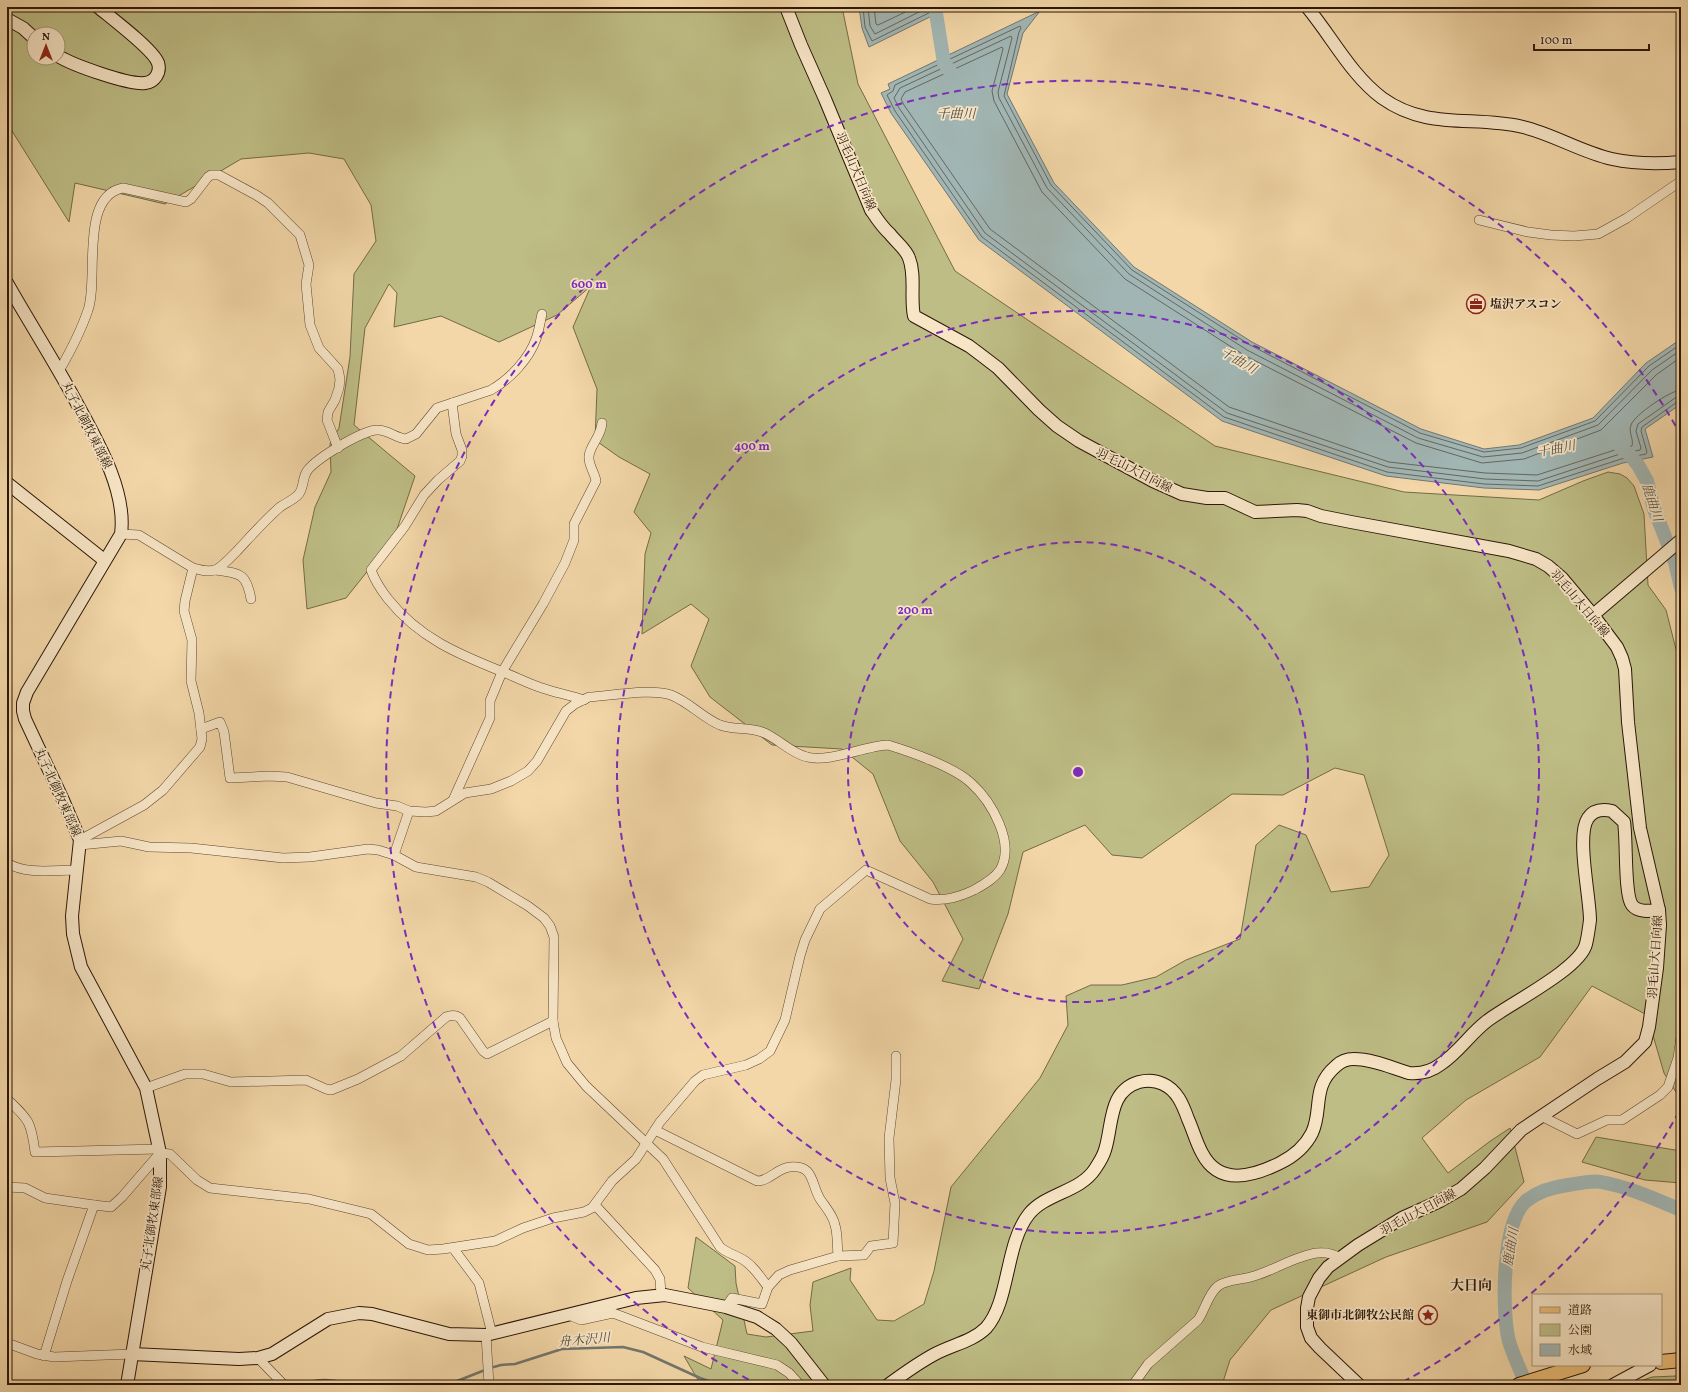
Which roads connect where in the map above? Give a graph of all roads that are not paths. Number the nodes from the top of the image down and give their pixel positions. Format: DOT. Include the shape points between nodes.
graph roads {
  1 [pos="98,7"];
  2 [pos="786,7"];
  3 [pos="1307,7"];
  4 [pos="7,19"];
  5 [pos="26,31"];
  6 [pos="66,60"];
  7 [pos="1681,162"];
  8 [pos="1681,181"];
  9 [pos="1479,220"];
  10 [pos="7,283"];
  11 [pos="542,314"];
  12 [pos="59,371"];
  13 [pos="452,402"];
  14 [pos="602,423"];
  15 [pos="338,448"];
  16 [pos="7,483"];
  17 [pos="121,534"];
  18 [pos="1681,540"];
  19 [pos="104,560"];
  20 [pos="193,568"];
  21 [pos="216,570"];
  22 [pos="251,599"];
  23 [pos="1593,615"];
  24 [pos="502,672"];
  25 [pos="584,700"];
  26 [pos="201,729"];
  27 [pos="453,800"];
  28 [pos="409,811"];
  29 [pos="80,843"];
  30 [pos="394,855"];
  31 [pos="7,863"];
  32 [pos="77,870"];
  33 [pos="1659,910"];
  34 [pos="553,1021"];
  35 [pos="1681,1037"];
  36 [pos="896,1056"];
  37 [pos="146,1088"];
  38 [pos="7,1099"];
  39 [pos="1541,1116"];
  40 [pos="656,1130"];
  41 [pos="646,1144"];
  42 [pos="160,1151"];
  43 [pos="7,1187"];
  44 [pos="94,1205"];
  45 [pos="595,1205"];
  46 [pos="453,1248"];
  47 [pos="838,1256"];
  48 [pos="1340,1258"];
  49 [pos="768,1287"];
  50 [pos="661,1295"];
  51 [pos="726,1307"];
  52 [pos="569,1315"];
  53 [pos="489,1334"];
  54 [pos="7,1343"];
  55 [pos="132,1354"];
  56 [pos="44,1356"];
  57 [pos="258,1358"];
  58 [pos="1681,1360"];
  59 [pos="1662,1362"];
  60 [pos="1579,1366"];
  61 [pos="1648,1366"];
  62 [pos="127,1385"];
  63 [pos="284,1385"];
  64 [pos="489,1385"];
  65 [pos="800,1385"];
  66 [pos="824,1385"];
  67 [pos="888,1385"];
  68 [pos="1133,1385"];
  69 [pos="1360,1385"];
  70 [pos="1519,1385"];
  71 [pos="1612,1385"];
  1 -- 6 [label="main road" via="151,53 158,62 156,78 145,83 130,81"];
  2 -- 23 [label="main road, 羽毛山大日向線" via="871,210 909,257 914,316 969,346 998,368 1057,426 1146,478 1182,494 1225,498 1255,512 1307,511 1530,557 1548,566 1562,578"];
  3 -- 7 [label="main road" via="1363,81 1383,98 1404,110 1427,118 1522,126 1610,158 1657,164"];
  4 -- 5 [label="main road"];
  8 -- 9 [label="street" via="1627,218 1598,234 1551,235"];
  10 -- 12 [label="main road, 丸子北御牧東部線"];
  11 -- 13 [label="street" via="534,345 520,366 491,390"];
  12 -- 15 [label="street" via="68,357 88,310 91,297 91,252 96,218 106,197 115,189 123,188 186,202 208,177 219,175 256,194 300,235 309,265 306,284 310,325 319,348 338,369 340,379 327,420"];
  12 -- 17 [label="main road, 丸子北御牧東部線" via="113,477 122,521"];
  13 -- 15 [label="street" via="437,408 412,437 398,438 385,431 369,431"];
  13 -- 24 [label="street" via="456,434 462,450 460,461 424,495 405,526 371,570 379,587 397,611 420,631 440,644"];
  14 -- 24 [label="street" via="601,432 589,456 596,481 574,524 574,540 565,563"];
  15 -- 21 [label="street" via="306,472 298,494 280,507"];
  16 -- 19 [label="main road"];
  17 -- 19 [label="main road, 丸子北御牧東部線"];
  17 -- 20 [label="street" via="139,535"];
  18 -- 23 [label="main road"];
  19 -- 29 [label="main road, 丸子北御牧東部線" via="27,692 23,704 25,719"];
  20 -- 21 [label="street"];
  20 -- 26 [label="street" via="184,611 192,640 191,681"];
  21 -- 22 [label="street" via="243,576 248,584"];
  23 -- 33 [label="main road, 羽毛山大日向線" via="1617,647 1625,669 1640,828"];
  24 -- 25 [label="street" via="542,688"];
  24 -- 27 [label="street" via="490,701 490,718"];
  25 -- 27 [label="street" via="566,711 537,761 528,771 512,781 491,789 465,792"];
  25 -- 40 [label="street" via="589,697 655,692 669,695 720,725 761,732 808,758 854,752 875,745 901,749 952,770 968,781 985,797 992,808 1003,837 1005,859 1000,870 992,879 958,897 930,899 866,870 828,901 820,909 806,940 785,1020 770,1051 746,1065 703,1075 695,1080"];
  26 -- 28 [label="street" via="220,722 224,732 230,778 287,777"];
  26 -- 29 [label="street" via="200,747 163,790 144,805"];
  27 -- 28 [label="street" via="436,810"];
  28 -- 30 [label="street"];
  29 -- 30 [label="street" via="121,841 149,847 191,848 283,858 368,849"];
  29 -- 32 [label="main road, 丸子北御牧東部線"];
  30 -- 34 [label="street" via="416,867 488,882 544,918 550,926 555,944"];
  31 -- 32 [label="street" via="27,871"];
  32 -- 37 [label="main road, 丸子北御牧東部線" via="72,916 73,934 81,967"];
  33 -- 39 [label="main road, 羽毛山大日向線" via="1657,968 1649,1027 1644,1042 1625,1062"];
  33 -- 67 [label="main road" via="1640,910 1633,906 1630,900 1624,822 1612,811 1599,810 1592,814 1584,828 1589,927 1586,946 1577,958 1558,975 1500,1011 1474,1032 1454,1054 1433,1069 1416,1074 1362,1060 1347,1059 1338,1063 1322,1085 1314,1131 1301,1149 1289,1159 1257,1172 1243,1176 1224,1174 1215,1170 1202,1154 1182,1102 1168,1086 1157,1081 1141,1081 1128,1088 1115,1102 1104,1151 1092,1173 1075,1187 1039,1205 1024,1221 999,1301 986,1327 978,1335 919,1363"];
  34 -- 37 [label="street" via="487,1054 460,1018 449,1015 401,1056 331,1090 306,1080 231,1082 197,1074 185,1074"];
  34 -- 41 [label="street" via="561,1052 575,1074"];
  35 -- 39 [label="street" via="1678,1058 1668,1087 1622,1120 1607,1120 1577,1134"];
  36 -- 47 [label="street" via="896,1080 889,1138 890,1178 895,1203 893,1243 870,1246 864,1255"];
  37 -- 42 [label="main road, 丸子北御牧東部線"];
  38 -- 42 [label="street" via="29,1123 35,1152"];
  39 -- 48 [label="main road, 羽毛山大日向線" via="1521,1130 1461,1189 1402,1218"];
  40 -- 41 [label="street"];
  40 -- 47 [label="street" via="757,1181 766,1179 783,1168 804,1168 832,1215 836,1226"];
  41 -- 45 [label="street" via="636,1160 612,1181"];
  41 -- 49 [label="street" via="663,1160 720,1247 750,1264"];
  42 -- 44 [label="street" via="122,1197 111,1206"];
  42 -- 46 [label="street" via="170,1154 197,1180 210,1188 308,1199 371,1214 409,1244 428,1250"];
  42 -- 55 [label="main road, 丸子北御牧東部線" via="160,1187"];
  43 -- 44 [label="street" via="25,1188 45,1198"];
  44 -- 56 [label="street"];
  45 -- 46 [label="street" via="584,1212 553,1218 495,1241"];
  45 -- 50 [label="street" via="655,1270 660,1279"];
  46 -- 53 [label="street" via="479,1283"];
  47 -- 49 [label="street" via="790,1270 779,1275"];
  48 -- 68 [label="street" via="1331,1253 1315,1253 1272,1271 1220,1285 1198,1320 1148,1364"];
  48 -- 69 [label="main road, 羽毛山大日向線" via="1319,1278 1309,1297 1307,1327 1311,1338 1320,1348"];
  49 -- 51 [label="street" via="762,1304 732,1298"];
  50 -- 51 [label="main road"];
  50 -- 52 [label="main road" via="636,1298"];
  51 -- 66 [label="main road" via="757,1317 776,1329 791,1343"];
  52 -- 53 [label="main road"];
  52 -- 65 [label="street" via="581,1320 613,1313 702,1347 777,1365 789,1372"];
  53 -- 57 [label="main road" via="449,1334 359,1313 328,1319 272,1354"];
  53 -- 64 [label="street"];
  54 -- 56 [label="street"];
  55 -- 56 [label="street"];
  55 -- 57 [label="main road"];
  55 -- 62 [label="main road, 丸子北御牧東部線"];
  57 -- 63 [label="street"];
  58 -- 59 [label="main road"];
  60 -- 70 [label="main road"];
  61 -- 71 [label="main road"];
}
